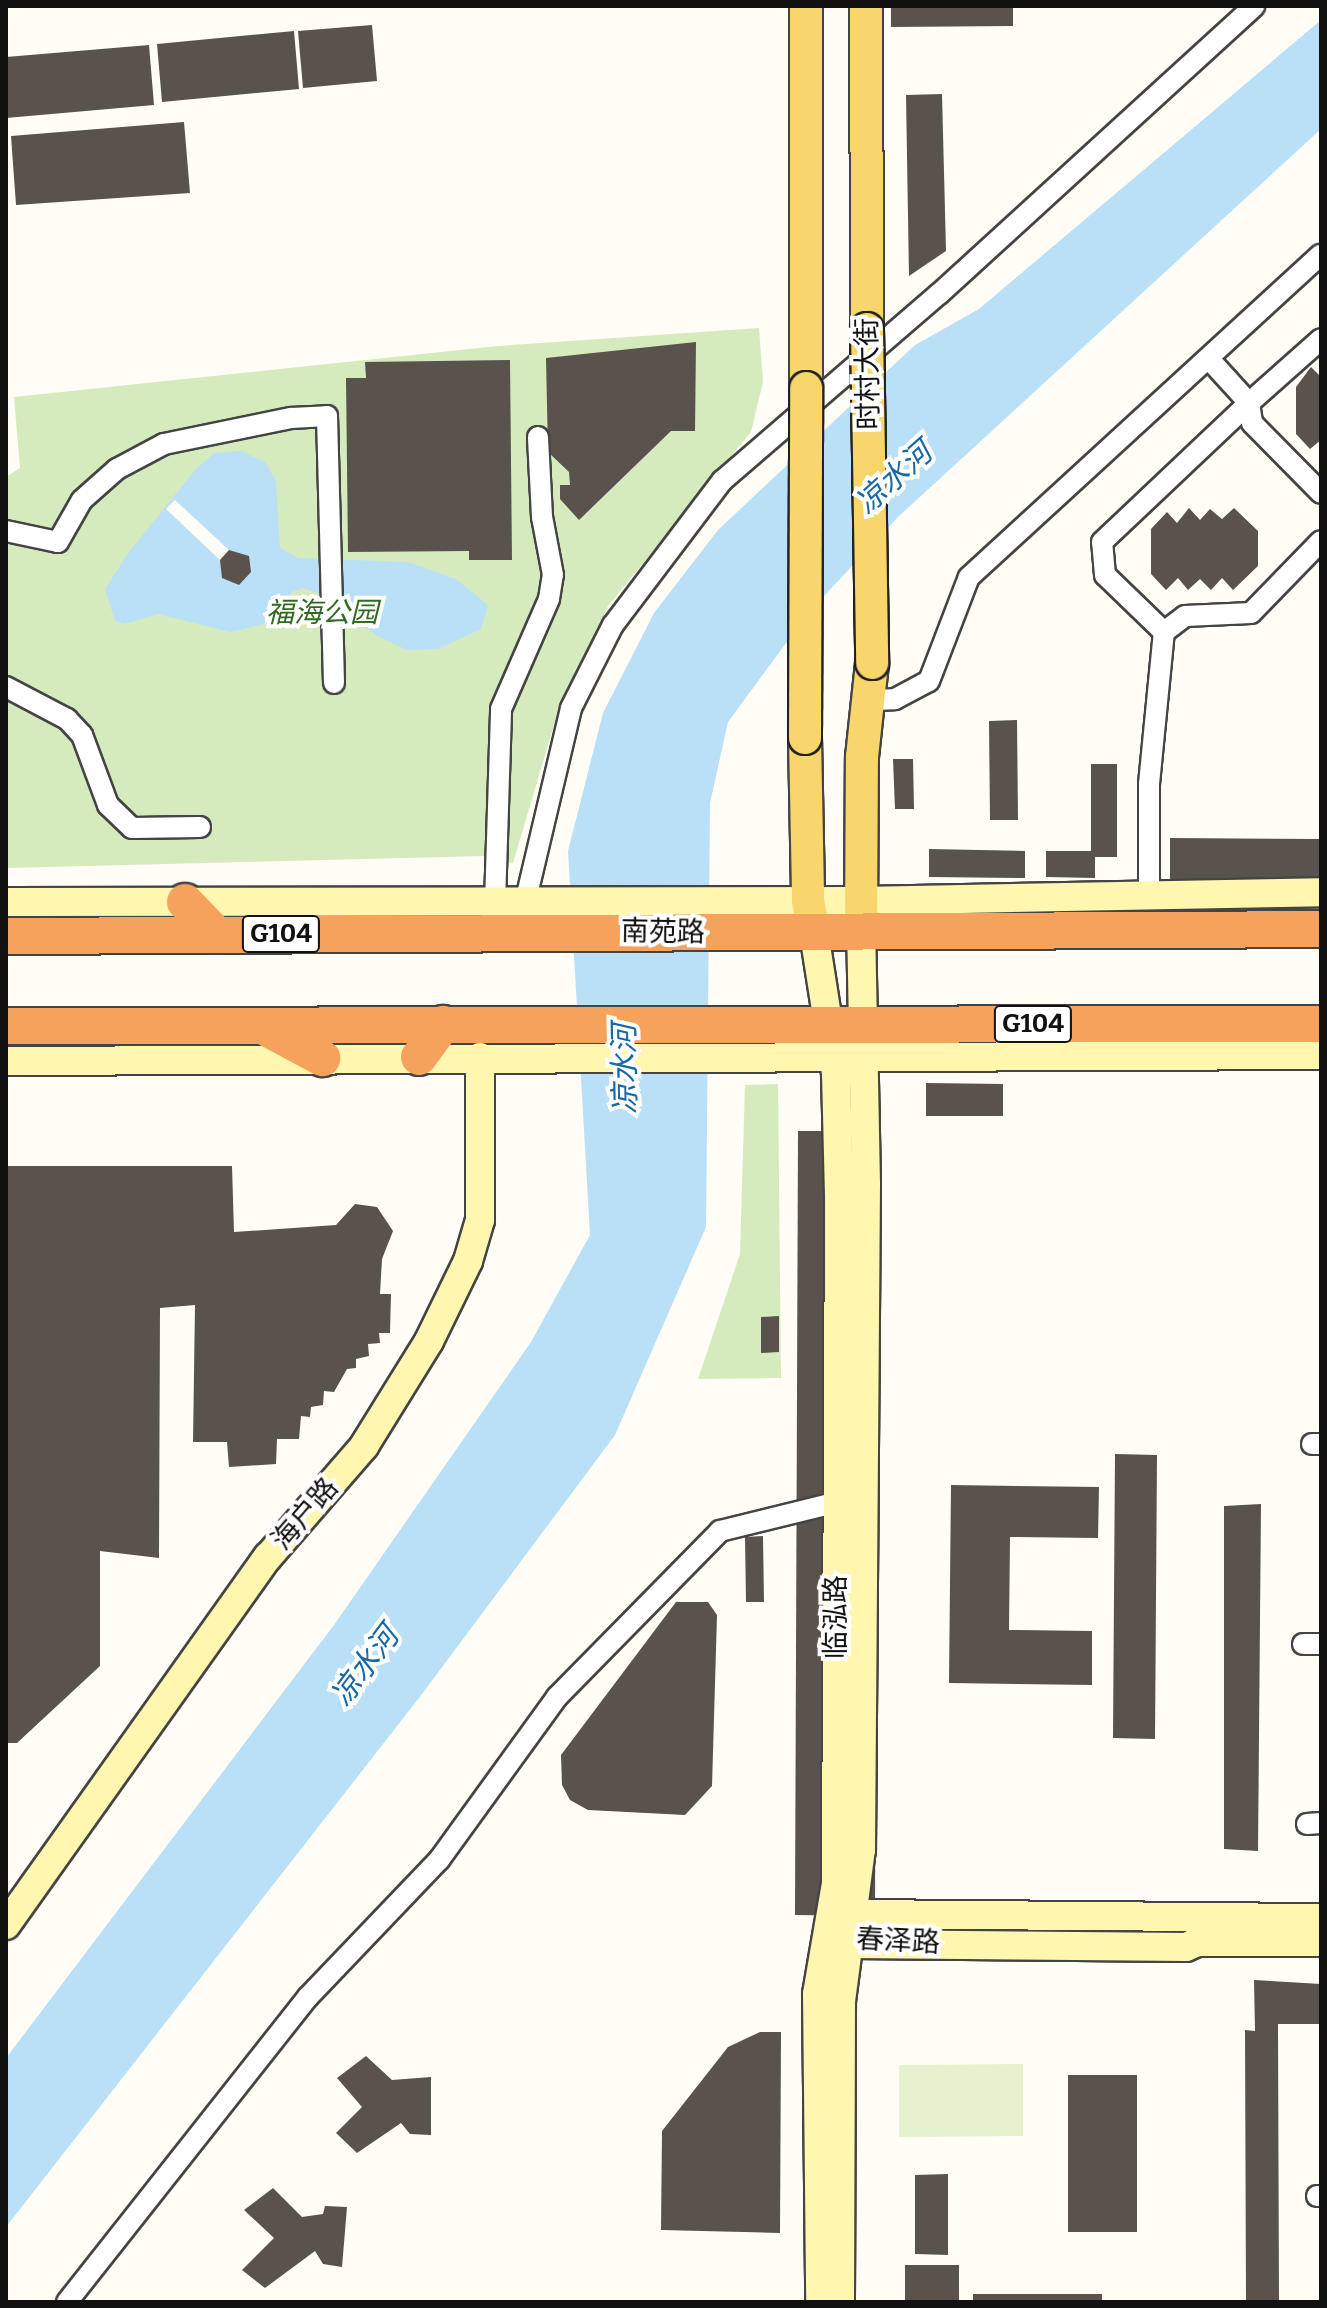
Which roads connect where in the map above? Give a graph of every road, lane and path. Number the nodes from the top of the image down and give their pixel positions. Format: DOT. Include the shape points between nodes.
graph roads {
  1 [pos="806,6"];
  2 [pos="866,6"];
  3 [pos="1254,6"];
  4 [pos="1321,255"];
  5 [pos="1321,339"];
  6 [pos="1209,359"];
  7 [pos="1249,403"];
  8 [pos="538,437"];
  9 [pos="1321,493"];
  10 [pos="6,531"];
  11 [pos="1321,541"];
  12 [pos="1164,632"];
  13 [pos="334,683"];
  14 [pos="6,687"];
  15 [pos="872,700"];
  16 [pos="200,827"];
  17 [pos="1321,892"];
  18 [pos="1149,894"];
  19 [pos="6,902"];
  20 [pos="185,902"];
  21 [pos="341,903"];
  22 [pos="495,903"];
  23 [pos="525,903"];
  24 [pos="555,916"];
  25 [pos="811,917"];
  26 [pos="861,917"];
  27 [pos="1321,929"];
  28 [pos="312,933"];
  29 [pos="216,934"];
  30 [pos="6,936"];
  31 [pos="443,1024"];
  32 [pos="1321,1024"];
  33 [pos="261,1025"];
  34 [pos="6,1026"];
  35 [pos="553,1040"];
  36 [pos="829,1040"];
  37 [pos="863,1040"];
  38 [pos="1321,1055"];
  39 [pos="419,1057"];
  40 [pos="480,1057"];
  41 [pos="322,1058"];
  42 [pos="6,1061"];
  43 [pos="838,1502"];
  44 [pos="856,1914"];
  45 [pos="1321,1918"];
  46 [pos="6,1925"];
  47 [pos="829,1925"];
  48 [pos="1321,1942"];
  49 [pos="851,1944"];
  50 [pos="67,2302"];
  51 [pos="820,2302"];
  52 [pos="840,2302"];
  1 -- 25 [label="main road, bridge" via="805,738"];
  2 -- 15 [label="main road, 时村大街, bridge"];
  3 -- 23 [label="street" via="939,294 722,481 613,625 571,708"];
  4 -- 6 [label="street"];
  5 -- 7 [label="street"];
  6 -- 7 [label="street"];
  6 -- 15 [label="street" via="969,577 929,681 895,699"];
  7 -- 9 [label="street" via="1252,423"];
  7 -- 12 [label="street" via="1102,542 1105,575"];
  8 -- 22 [label="street" via="542,517 553,575 549,599 501,709"];
  10 -- 13 [label="street" via="58,542 82,500 117,469 164,444 291,418 327,416"];
  11 -- 12 [label="street" via="1251,613 1185,616"];
  12 -- 18 [label="street" via="1149,784"];
  14 -- 16 [label="street" via="67,719 82,735 108,805 132,828"];
  15 -- 26 [label="main road, 时村大街" via="862,757"];
  17 -- 18 [label="street"];
  18 -- 26 [label="street"];
  19 -- 20 [label="street"];
  20 -- 21 [label="street"];
  20 -- 29 [label="highway"];
  21 -- 22 [label="street"];
  21 -- 28 [label="highway"];
  22 -- 23 [label="street"];
  23 -- 24 [label="street"];
  24 -- 25 [label="highway, 南苑路 / G104"];
  24 -- 28 [label="highway, 南苑路 / G104"];
  25 -- 26 [label="highway, 南苑路 / G104"];
  25 -- 36 [label="street, 临泓路"];
  26 -- 27 [label="highway, 南苑路 / G104"];
  26 -- 37 [label="street, 临泓路"];
  28 -- 29 [label="highway, 南苑路 / G104"];
  29 -- 30 [label="highway, 南苑路 / G104"];
  31 -- 33 [label="highway, G104"];
  31 -- 35 [label="highway, G104"];
  31 -- 39 [label="highway"];
  32 -- 37 [label="highway, G104"];
  33 -- 34 [label="highway, G104"];
  33 -- 41 [label="highway"];
  35 -- 36 [label="highway, G104"];
  35 -- 40 [label="street"];
  36 -- 37 [label="highway, G104"];
  36 -- 43 [label="street, 临泓路" via="839,1193"];
  37 -- 38 [label="street"];
  37 -- 44 [label="street, 临泓路" via="861,1834"];
  39 -- 40 [label="street"];
  39 -- 41 [label="street"];
  40 -- 46 [label="street, 海户路" via="480,1220 468,1261 429,1341 364,1446 268,1557"];
  41 -- 42 [label="street"];
  43 -- 47 [label="street, 临泓路" via="836,1883"];
  43 -- 50 [label="street" via="720,1531 557,1697 439,1860 308,1997"];
  44 -- 45 [label="street, 春泽路"];
  44 -- 47 [label="street, 春泽路"];
  44 -- 49 [label="street, 临泓路"];
  47 -- 49 [label="street, 春泽路"];
  47 -- 51 [label="street, 临泓路" via="817,1992"];
  48 -- 49 [label="street, 春泽路" via="1197,1942 1186,1947"];
  49 -- 52 [label="street, 临泓路" via="841,2001"];
}
